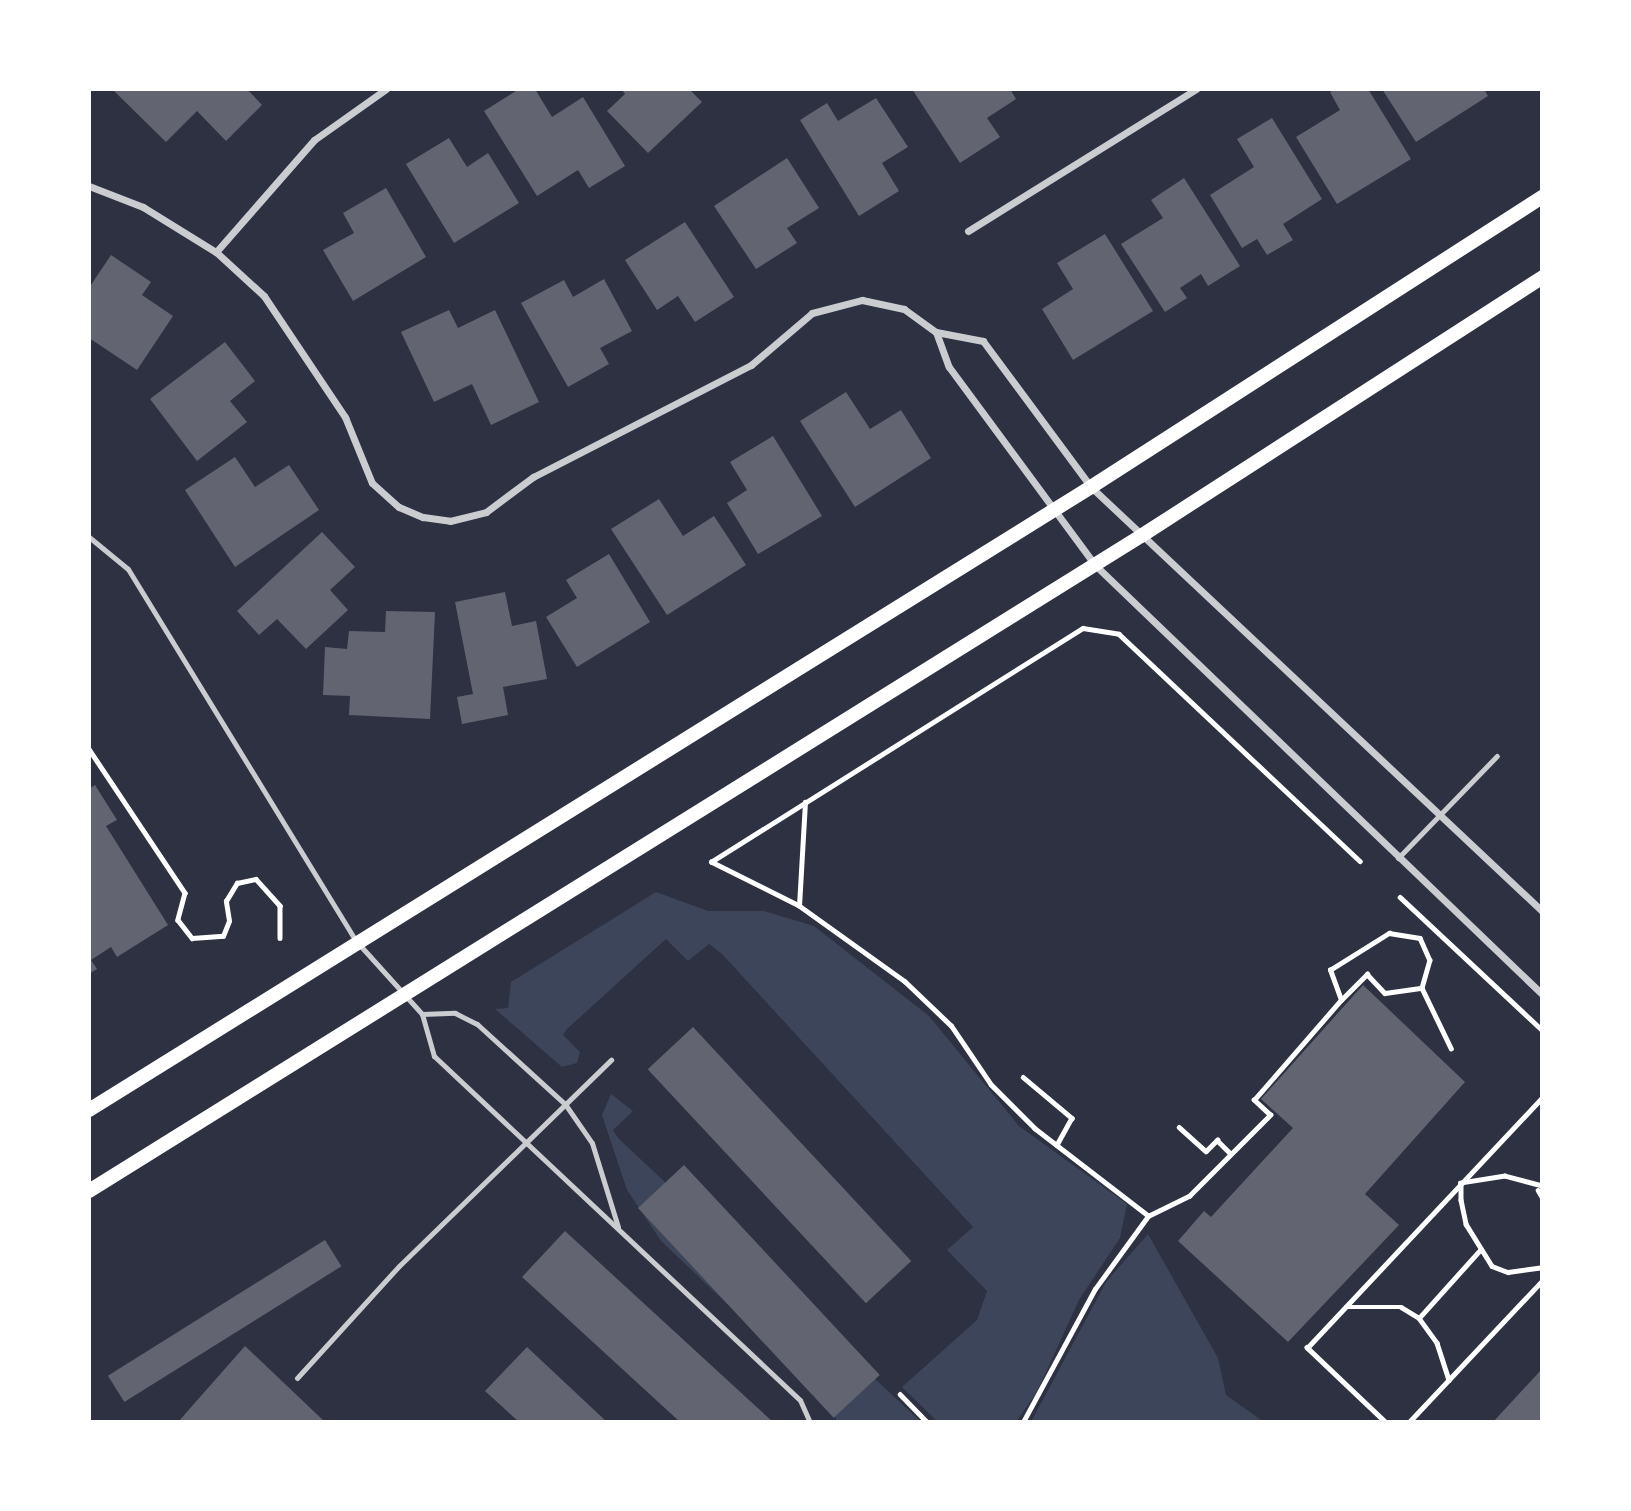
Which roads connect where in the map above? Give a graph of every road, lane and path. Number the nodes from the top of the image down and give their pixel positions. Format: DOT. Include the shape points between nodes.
graph roads {
  1 [pos="386,89"];
  2 [pos="1196,89"];
  3 [pos="89,186"];
  4 [pos="1542,197"];
  5 [pos="968,231"];
  6 [pos="216,252"];
  7 [pos="1542,278"];
  8 [pos="936,332"];
  9 [pos="1091,487"];
  10 [pos="1051,512"];
  11 [pos="1142,536"];
  12 [pos="89,537"];
  13 [pos="1094,564"];
  14 [pos="89,749"];
  15 [pos="1497,756"];
  16 [pos="805,800"];
  17 [pos="1441,818"];
  18 [pos="1398,858"];
  19 [pos="1360,861"];
  20 [pos="1400,897"];
  21 [pos="799,906"];
  22 [pos="1542,911"];
  23 [pos="280,939"];
  24 [pos="357,942"];
  25 [pos="1422,988"];
  26 [pos="1542,994"];
  27 [pos="400,996"];
  28 [pos="1341,1000"];
  29 [pos="422,1014"];
  30 [pos="1542,1030"];
  31 [pos="1451,1048"];
  32 [pos="611,1060"];
  33 [pos="1023,1077"];
  34 [pos="1542,1098"];
  35 [pos="565,1104"];
  36 [pos="89,1110"];
  37 [pos="1179,1127"];
  38 [pos="523,1142"];
  39 [pos="1057,1145"];
  40 [pos="1230,1153"];
  41 [pos="1461,1183"];
  42 [pos="1540,1188"];
  43 [pos="89,1191"];
  44 [pos="1542,1197"];
  45 [pos="1149,1216"];
  46 [pos="618,1227"];
  47 [pos="1480,1250"];
  48 [pos="1542,1267"];
  49 [pos="1542,1281"];
  50 [pos="1346,1307"];
  51 [pos="1419,1318"];
  52 [pos="297,1378"];
  53 [pos="1449,1380"];
  54 [pos="900,1394"];
  55 [pos="1381,1421"];
  56 [pos="810,1422"];
  57 [pos="927,1422"];
  58 [pos="1023,1422"];
  59 [pos="1409,1422"];
  1 -- 6 [label="street" via="314,140"];
  2 -- 5 [label="street"];
  3 -- 6 [label="street" via="143,207"];
  4 -- 9 [label="main road"];
  6 -- 8 [label="street" via="264,296 302,346 345,417 372,483 399,507 435,519 486,512 534,477 751,365 812,313 862,300 904,309"];
  7 -- 11 [label="main road"];
  8 -- 9 [label="street" via="983,341"];
  8 -- 10 [label="street" via="949,367"];
  9 -- 10 [label="main road"];
  9 -- 11 [label="street"];
  10 -- 13 [label="street"];
  10 -- 24 [label="main road"];
  11 -- 13 [label="main road"];
  11 -- 17 [label="street"];
  12 -- 24 [label="lane" via="128,569"];
  13 -- 18 [label="street"];
  13 -- 27 [label="main road"];
  14 -- 23 [label="path" via="185,893 178,920 192,938 223,936 229,921 226,901 237,883 256,879 280,906"];
  15 -- 17 [label="lane"];
  16 -- 19 [label="path" via="926,731 1083,628 1119,634"];
  16 -- 21 [label="path"];
  16 -- 21 [label="path" via="786,820 711,862"];
  17 -- 18 [label="lane"];
  17 -- 22 [label="street"];
  18 -- 26 [label="street"];
  20 -- 30 [label="path"];
  21 -- 39 [label="path" via="905,982 951,1026 991,1085"];
  24 -- 27 [label="lane"];
  24 -- 36 [label="main road"];
  25 -- 28 [label="path" via="1385,993 1367,974"];
  25 -- 28 [label="path" via="1429,973 1424,946 1404,932 1389,933 1329,970"];
  25 -- 31 [label="path"];
  27 -- 29 [label="lane"];
  27 -- 43 [label="main road"];
  28 -- 40 [label="path" via="1254,1100 1270,1115"];
  29 -- 35 [label="lane" via="456,1013 477,1024"];
  29 -- 38 [label="lane" via="434,1056"];
  32 -- 35 [label="lane"];
  33 -- 39 [label="path" via="1072,1118"];
  34 -- 41 [label="path"];
  35 -- 38 [label="lane"];
  35 -- 46 [label="lane" via="592,1143"];
  37 -- 40 [label="path" via="1206,1151 1217,1140"];
  38 -- 46 [label="lane"];
  38 -- 52 [label="lane"];
  39 -- 45 [label="path"];
  40 -- 45 [label="path" via="1189,1195"];
  41 -- 42 [label="path" via="1505,1176"];
  41 -- 47 [label="path" via="1466,1224"];
  41 -- 50 [label="path"];
  42 -- 44 [label="path"];
  45 -- 58 [label="path" via="1095,1289"];
  46 -- 56 [label="lane" via="800,1400"];
  47 -- 48 [label="path" via="1492,1266 1508,1272"];
  47 -- 51 [label="path"];
  49 -- 53 [label="path"];
  50 -- 51 [label="path" via="1401,1307"];
  50 -- 55 [label="path" via="1307,1348"];
  51 -- 53 [label="path" via="1437,1343"];
  53 -- 59 [label="path"];
  54 -- 57 [label="path"];
}
